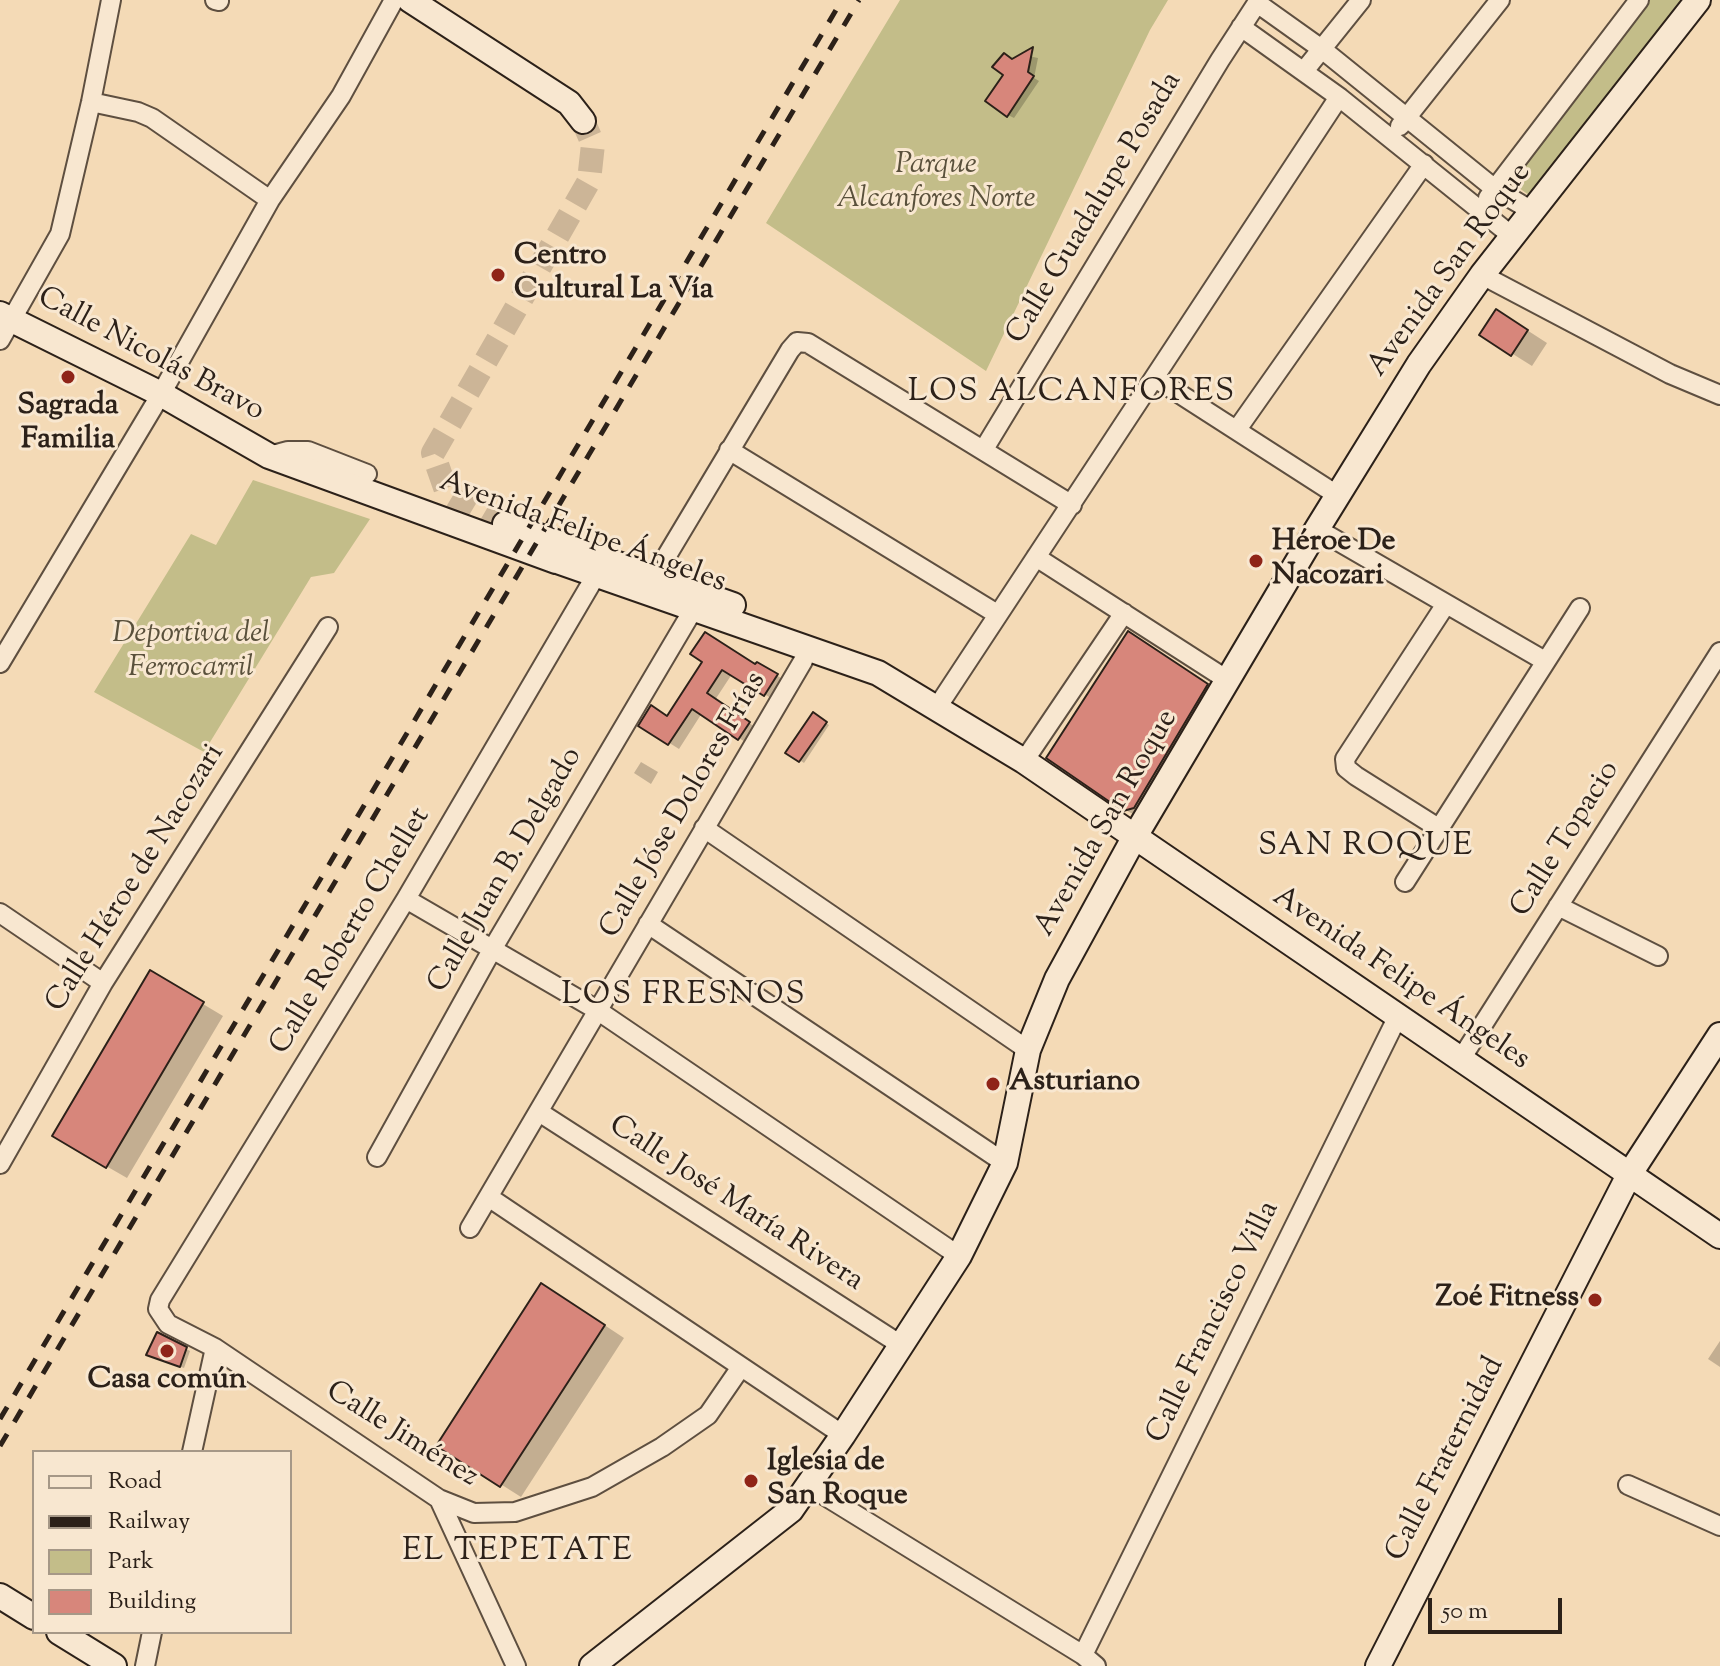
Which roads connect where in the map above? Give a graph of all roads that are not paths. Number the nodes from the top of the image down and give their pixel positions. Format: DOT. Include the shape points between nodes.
graph roads {
  1 [pos="111,0"];
  2 [pos="394,0"];
  3 [pos="410,0"];
  4 [pos="1361,0"];
  5 [pos="1500,0"];
  6 [pos="1639,0"];
  7 [pos="1698,0"];
  8 [pos="1258,1"];
  9 [pos="1241,27"];
  10 [pos="1323,50"];
  11 [pos="1304,71"];
  12 [pos="1339,97"];
  13 [pos="91,102"];
  14 [pos="1407,117"];
  15 [pos="583,121"];
  16 [pos="1390,137"];
  17 [pos="1424,164"];
  18 [pos="1495,189"];
  19 [pos="270,200"];
  20 [pos="1479,209"];
  21 [pos="1532,211"];
  22 [pos="1512,236"];
  23 [pos="1482,275"];
  24 [pos="4,325"];
  25 [pos="1155,378"];
  26 [pos="161,394"];
  27 [pos="1720,395"];
  28 [pos="1238,428"];
  29 [pos="984,449"];
  30 [pos="729,450"];
  31 [pos="269,456"];
  32 [pos="367,474"];
  33 [pos="1337,495"];
  34 [pos="1072,505"];
  35 [pos="505,524"];
  36 [pos="1317,529"];
  37 [pos="666,557"];
  38 [pos="1036,557"];
  39 [pos="592,582"];
  40 [pos="1446,604"];
  41 [pos="1580,608"];
  42 [pos="1124,613"];
  43 [pos="997,614"];
  44 [pos="690,615"];
  45 [pos="328,627"];
  46 [pos="1720,652"];
  47 [pos="803,661"];
  48 [pos="1545,661"];
  49 [pos="0,663"];
  50 [pos="1229,681"];
  51 [pos="940,703"];
  52 [pos="963,723"];
  53 [pos="1024,761"];
  54 [pos="704,828"];
  55 [pos="1440,829"];
  56 [pos="1134,838"];
  57 [pos="1405,882"];
  58 [pos="406,899"];
  59 [pos="1558,906"];
  60 [pos="0,913"];
  61 [pos="648,924"];
  62 [pos="493,948"];
  63 [pos="1658,956"];
  64 [pos="103,983"];
  65 [pos="597,1010"];
  66 [pos="1398,1016"];
  67 [pos="1720,1035"];
  68 [pos="1028,1050"];
  69 [pos="1461,1059"];
  70 [pos="539,1112"];
  71 [pos="377,1157"];
  72 [pos="1005,1163"];
  73 [pos="0,1164"];
  74 [pos="1629,1175"];
  75 [pos="490,1198"];
  76 [pos="470,1228"];
  77 [pos="1720,1236"];
  78 [pos="959,1256"];
  79 [pos="158,1309"];
  80 [pos="901,1345"];
  81 [pos="215,1348"];
  82 [pos="741,1367"];
  83 [pos="843,1435"];
  84 [pos="192,1450"];
  85 [pos="1628,1485"];
  86 [pos="809,1486"];
  87 [pos="439,1499"];
  88 [pos="1720,1526"];
  89 [pos="0,1596"];
  90 [pos="32,1616"];
  91 [pos="62,1634"];
  92 [pos="152,1634"];
  93 [pos="1089,1661"];
  94 [pos="114,1666"];
  95 [pos="145,1666"];
  96 [pos="516,1666"];
  97 [pos="592,1666"];
  98 [pos="1378,1666"];
  1 -- 13 [label="street"];
  2 -- 19 [label="street" via="341,96"];
  3 -- 15 [label="street" via="569,103"];
  4 -- 10 [label="street"];
  5 -- 14 [label="street"];
  6 -- 18 [label="street"];
  7 -- 21 [label="street, Avenida San Roque"];
  8 -- 9 [label="street, Calle Guadalupe Posada"];
  8 -- 10 [label="street"];
  9 -- 11 [label="street"];
  9 -- 29 [label="street, Calle Guadalupe Posada"];
  10 -- 11 [label="street"];
  10 -- 14 [label="street"];
  11 -- 12 [label="street"];
  12 -- 16 [label="street"];
  12 -- 25 [label="street"];
  13 -- 19 [label="street" via="152,118"];
  13 -- 24 [label="street" via="60,234"];
  14 -- 16 [label="street"];
  14 -- 18 [label="street"];
  16 -- 17 [label="street"];
  17 -- 20 [label="street"];
  17 -- 28 [label="street"];
  18 -- 20 [label="street"];
  18 -- 21 [label="street"];
  19 -- 26 [label="street"];
  20 -- 22 [label="street"];
  21 -- 22 [label="street, Avenida San Roque"];
  22 -- 23 [label="street, Avenida San Roque"];
  23 -- 27 [label="street"];
  23 -- 33 [label="street, Avenida San Roque"];
  24 -- 26 [label="street, Calle Nicolás Bravo"];
  25 -- 28 [label="street"];
  25 -- 34 [label="street"];
  26 -- 31 [label="street, Calle Nicolás Bravo"];
  26 -- 49 [label="street"];
  28 -- 33 [label="street"];
  29 -- 30 [label="street" via="808,343 797,342"];
  29 -- 34 [label="street"];
  30 -- 37 [label="street"];
  30 -- 43 [label="street"];
  31 -- 32 [label="street" via="308,451"];
  31 -- 52 [label="street, Avenida Felipe Ángeles" via="878,673"];
  33 -- 36 [label="street, Avenida San Roque"];
  34 -- 38 [label="street"];
  35 -- 51 [label="street, Avenida Felipe Ángeles" via="891,662"];
  36 -- 40 [label="street"];
  36 -- 50 [label="street, Avenida San Roque"];
  38 -- 42 [label="street"];
  38 -- 43 [label="street"];
  39 -- 58 [label="street, Calle Roberto Chellet"];
  40 -- 48 [label="street"];
  40 -- 55 [label="street" via="1345,759 1346,768"];
  41 -- 48 [label="street"];
  42 -- 50 [label="street"];
  42 -- 53 [label="street"];
  43 -- 51 [label="street"];
  44 -- 62 [label="street, Calle Juan B. Delgado"];
  45 -- 64 [label="street, Calle Héroe de Nacozari"];
  46 -- 59 [label="street, Calle Topacio"];
  47 -- 54 [label="street, Calle Jóse Dolores Frías"];
  48 -- 55 [label="street"];
  50 -- 56 [label="street, Avenida San Roque"];
  51 -- 52 [label="street, Avenida Felipe Ángeles"];
  52 -- 53 [label="street, Avenida Felipe Ángeles"];
  53 -- 56 [label="street, Avenida Felipe Ángeles"];
  54 -- 61 [label="street, Calle Jóse Dolores Frías"];
  54 -- 68 [label="street"];
  55 -- 57 [label="street"];
  56 -- 66 [label="street, Avenida Felipe Ángeles"];
  56 -- 68 [label="street, Avenida San Roque" via="1057,979"];
  58 -- 62 [label="street"];
  58 -- 79 [label="street, Calle Roberto Chellet"];
  59 -- 63 [label="street"];
  59 -- 69 [label="street, Calle Topacio"];
  60 -- 64 [label="street"];
  61 -- 65 [label="street, Calle Jóse Dolores Frías"];
  61 -- 72 [label="street"];
  62 -- 65 [label="street"];
  62 -- 71 [label="street, Calle Juan B. Delgado"];
  64 -- 73 [label="street, Calle Héroe de Nacozari"];
  65 -- 70 [label="street, Calle Jóse Dolores Frías"];
  65 -- 78 [label="street"];
  66 -- 69 [label="street, Avenida Felipe Ángeles"];
  66 -- 93 [label="street, Calle Francisco Villa"];
  67 -- 74 [label="street, Calle Fraternidad"];
  68 -- 72 [label="street, Avenida San Roque"];
  69 -- 74 [label="street, Avenida Felipe Ángeles"];
  70 -- 75 [label="street, Calle Jóse Dolores Frías"];
  70 -- 80 [label="street, Calle José María Rivera"];
  72 -- 78 [label="street, Avenida San Roque"];
  74 -- 77 [label="street, Avenida Felipe Ángeles"];
  74 -- 98 [label="street, Calle Fraternidad"];
  75 -- 76 [label="street, Calle Jóse Dolores Frías"];
  75 -- 82 [label="street"];
  78 -- 80 [label="street, Avenida San Roque"];
  79 -- 81 [label="street, Calle Jiménez" via="168,1324"];
  80 -- 83 [label="street, Avenida San Roque"];
  81 -- 84 [label="street"];
  81 -- 87 [label="street, Calle Jiménez"];
  82 -- 83 [label="street"];
  82 -- 87 [label="street, Calle Jiménez" via="708,1415 592,1487 515,1512 474,1513"];
  83 -- 86 [label="street, Avenida San Roque"];
  85 -- 88 [label="street"];
  86 -- 93 [label="street"];
  86 -- 97 [label="street, Avenida San Roque" via="791,1510"];
  87 -- 96 [label="street"];
  89 -- 90 [label="street"];
  91 -- 94 [label="street"];
  92 -- 95 [label="street"];
}
